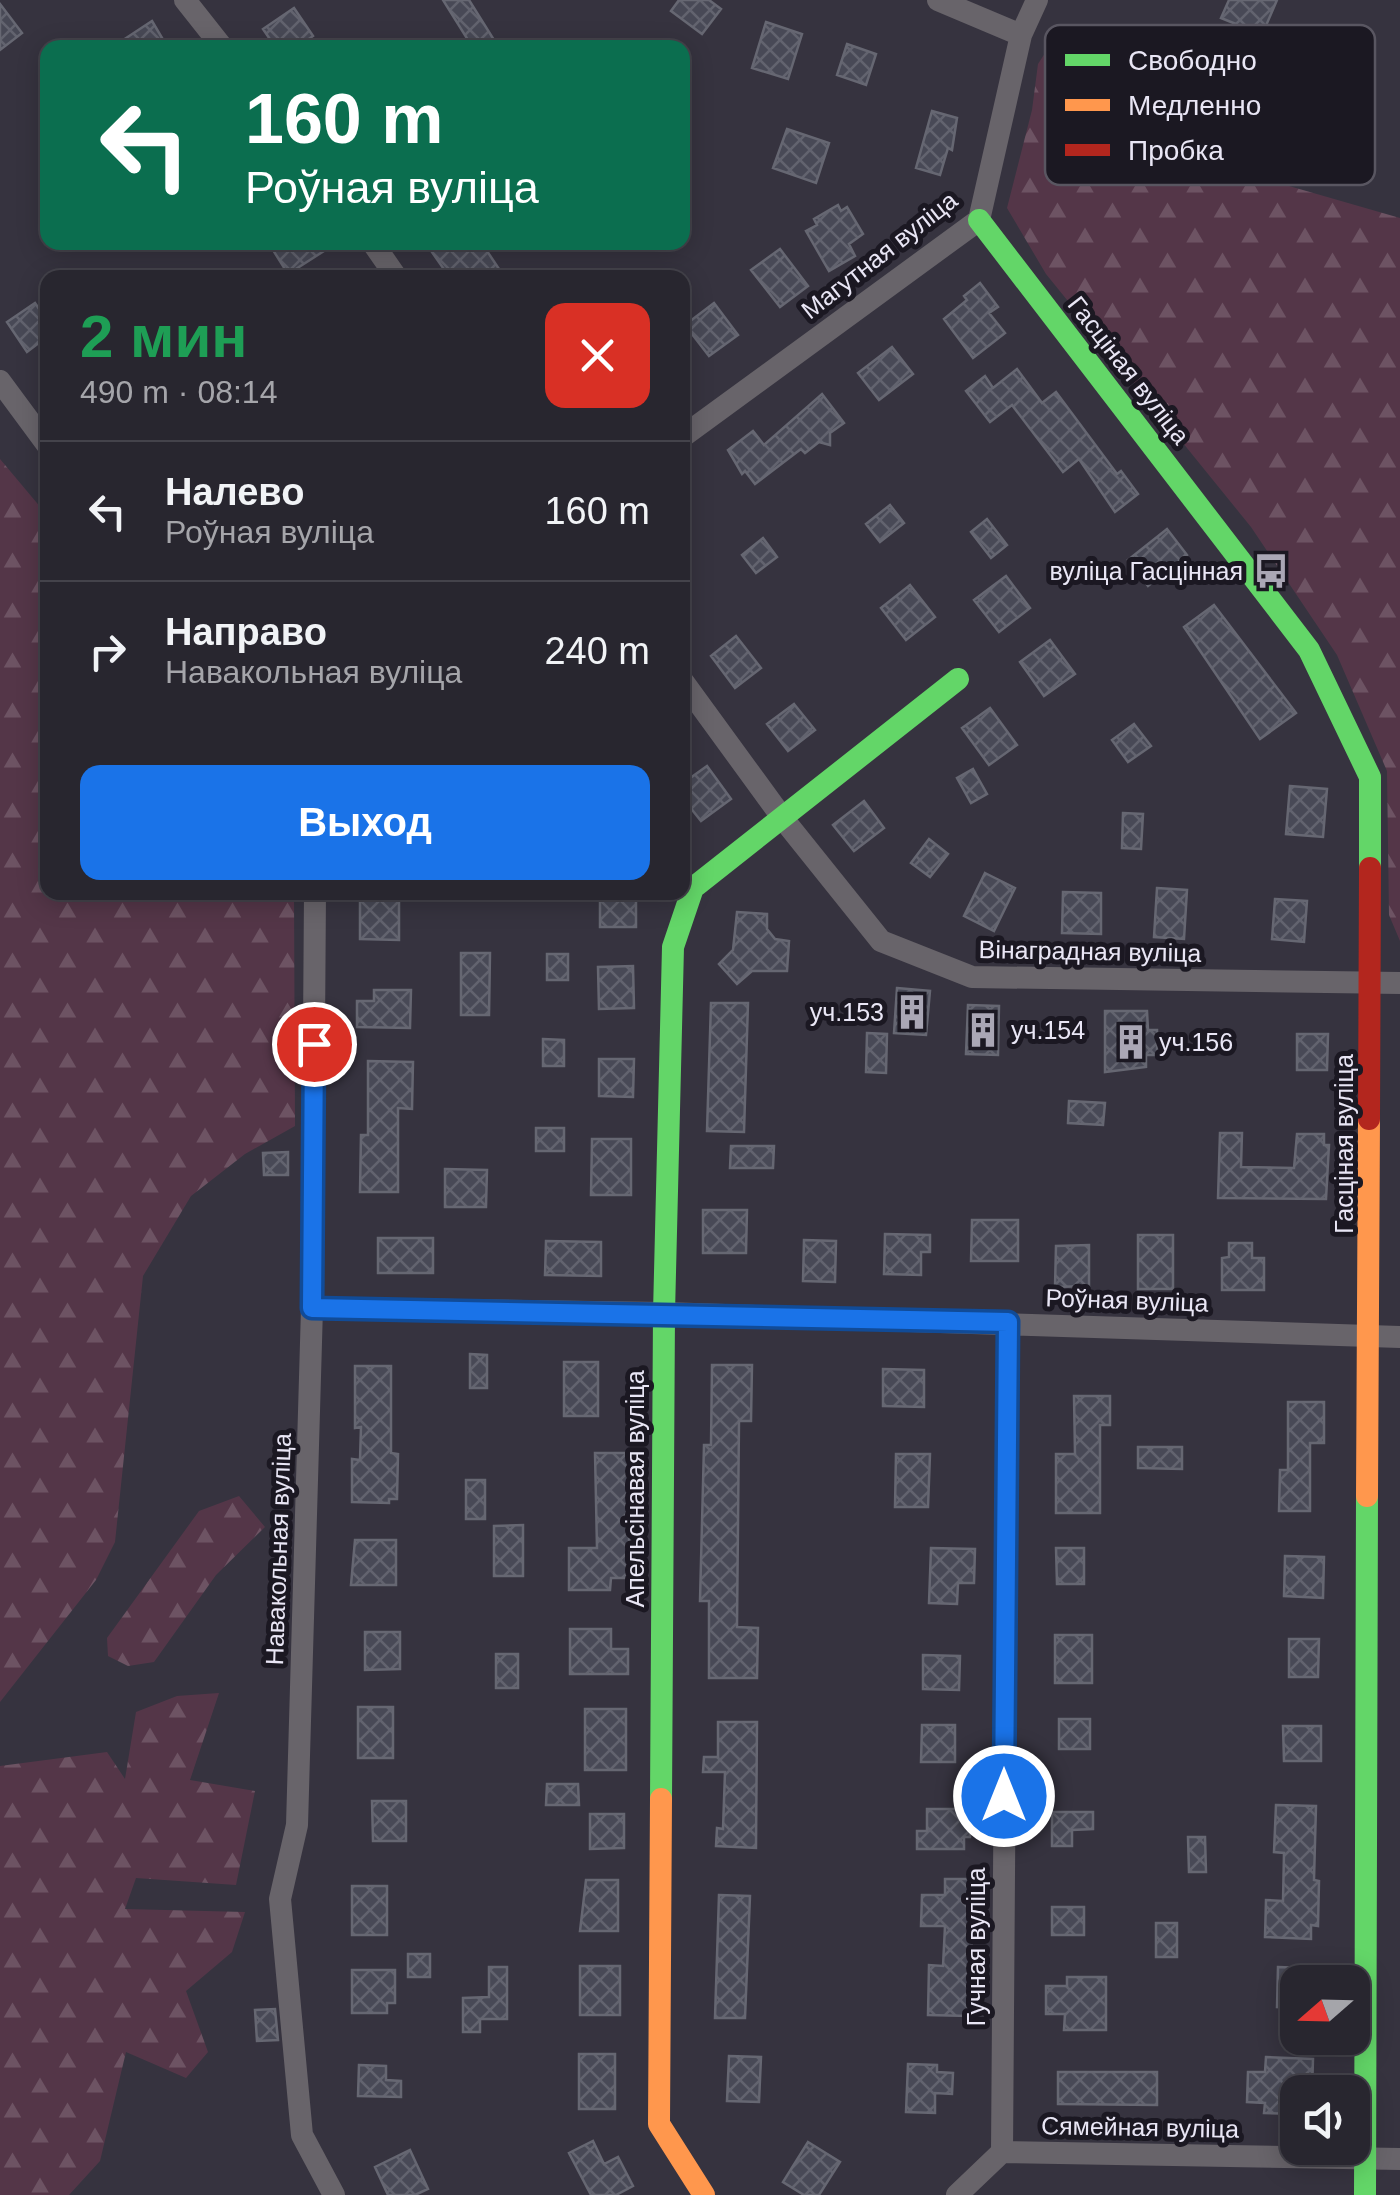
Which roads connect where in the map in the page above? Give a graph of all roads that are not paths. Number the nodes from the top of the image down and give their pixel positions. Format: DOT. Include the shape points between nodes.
graph roads {
  1 [pos="186,0"];
  2 [pos="938,0"];
  3 [pos="1037,0"];
  4 [pos="1021,35"];
  5 [pos="216,40"];
  6 [pos="978,220"];
  7 [pos="0,381"];
  8 [pos="690,430"];
  9 [pos="40,435"];
  10 [pos="958,679"];
  11 [pos="690,691"];
  12 [pos="784,820"];
  13 [pos="690,894"];
  14 [pos="314,900"];
  15 [pos="688,900"];
  16 [pos="1372,983"];
  17 [pos="1400,983"];
  18 [pos="312,1308"];
  19 [pos="664,1313"];
  20 [pos="1008,1322"];
  21 [pos="1371,1337"];
  22 [pos="1400,1337"];
  23 [pos="1367,2075"];
  24 [pos="1002,2152"];
  25 [pos="1280,2157"];
  26 [pos="1370,2158"];
  27 [pos="1400,2160"];
  28 [pos="1366,2165"];
  29 [pos="334,2195"];
  30 [pos="704,2195"];
  31 [pos="956,2195"];
  32 [pos="1364,2195"];
  1 -- 5 [label="street"];
  2 -- 4 [label="street"];
  3 -- 4 [label="street, Магутная вуліца"];
  4 -- 6 [label="street, Магутная вуліца"];
  6 -- 8 [label="street, Магутная вуліца"];
  6 -- 16 [label="street, Гасціная вуліца" via="1309,650 1370,777"];
  7 -- 9 [label="street"];
  10 -- 12 [label="street"];
  11 -- 12 [label="street, Вінаградная вуліца"];
  12 -- 13 [label="street, Апельсінавая вуліца"];
  12 -- 16 [label="street, Вінаградная вуліца" via="881,941 972,977"];
  14 -- 18 [label="street, Навакольная вуліца"];
  15 -- 19 [label="street, Апельсінавая вуліца" via="673,947"];
  16 -- 17 [label="street, Вінаградная вуліца"];
  16 -- 21 [label="street, Гасціная вуліца"];
  18 -- 19 [label="street, Роўная вуліца"];
  18 -- 29 [label="street, Навакольная вуліца" via="297,1826 280,1899 302,2135"];
  19 -- 20 [label="street, Роўная вуліца"];
  19 -- 30 [label="street, Апельсінавая вуліца" via="659,2124"];
  20 -- 21 [label="street, Роўная вуліца"];
  20 -- 24 [label="street, Гучная вуліца"];
  21 -- 22 [label="street, Роўная вуліца"];
  21 -- 23 [label="street, Гасціная вуліца"];
  24 -- 25 [label="street, Сямейная вуліца"];
  24 -- 31 [label="street"];
  26 -- 27 [label="street, Сямейная вуліца"];
  28 -- 32 [label="street, Гасціная вуліца"];
}
